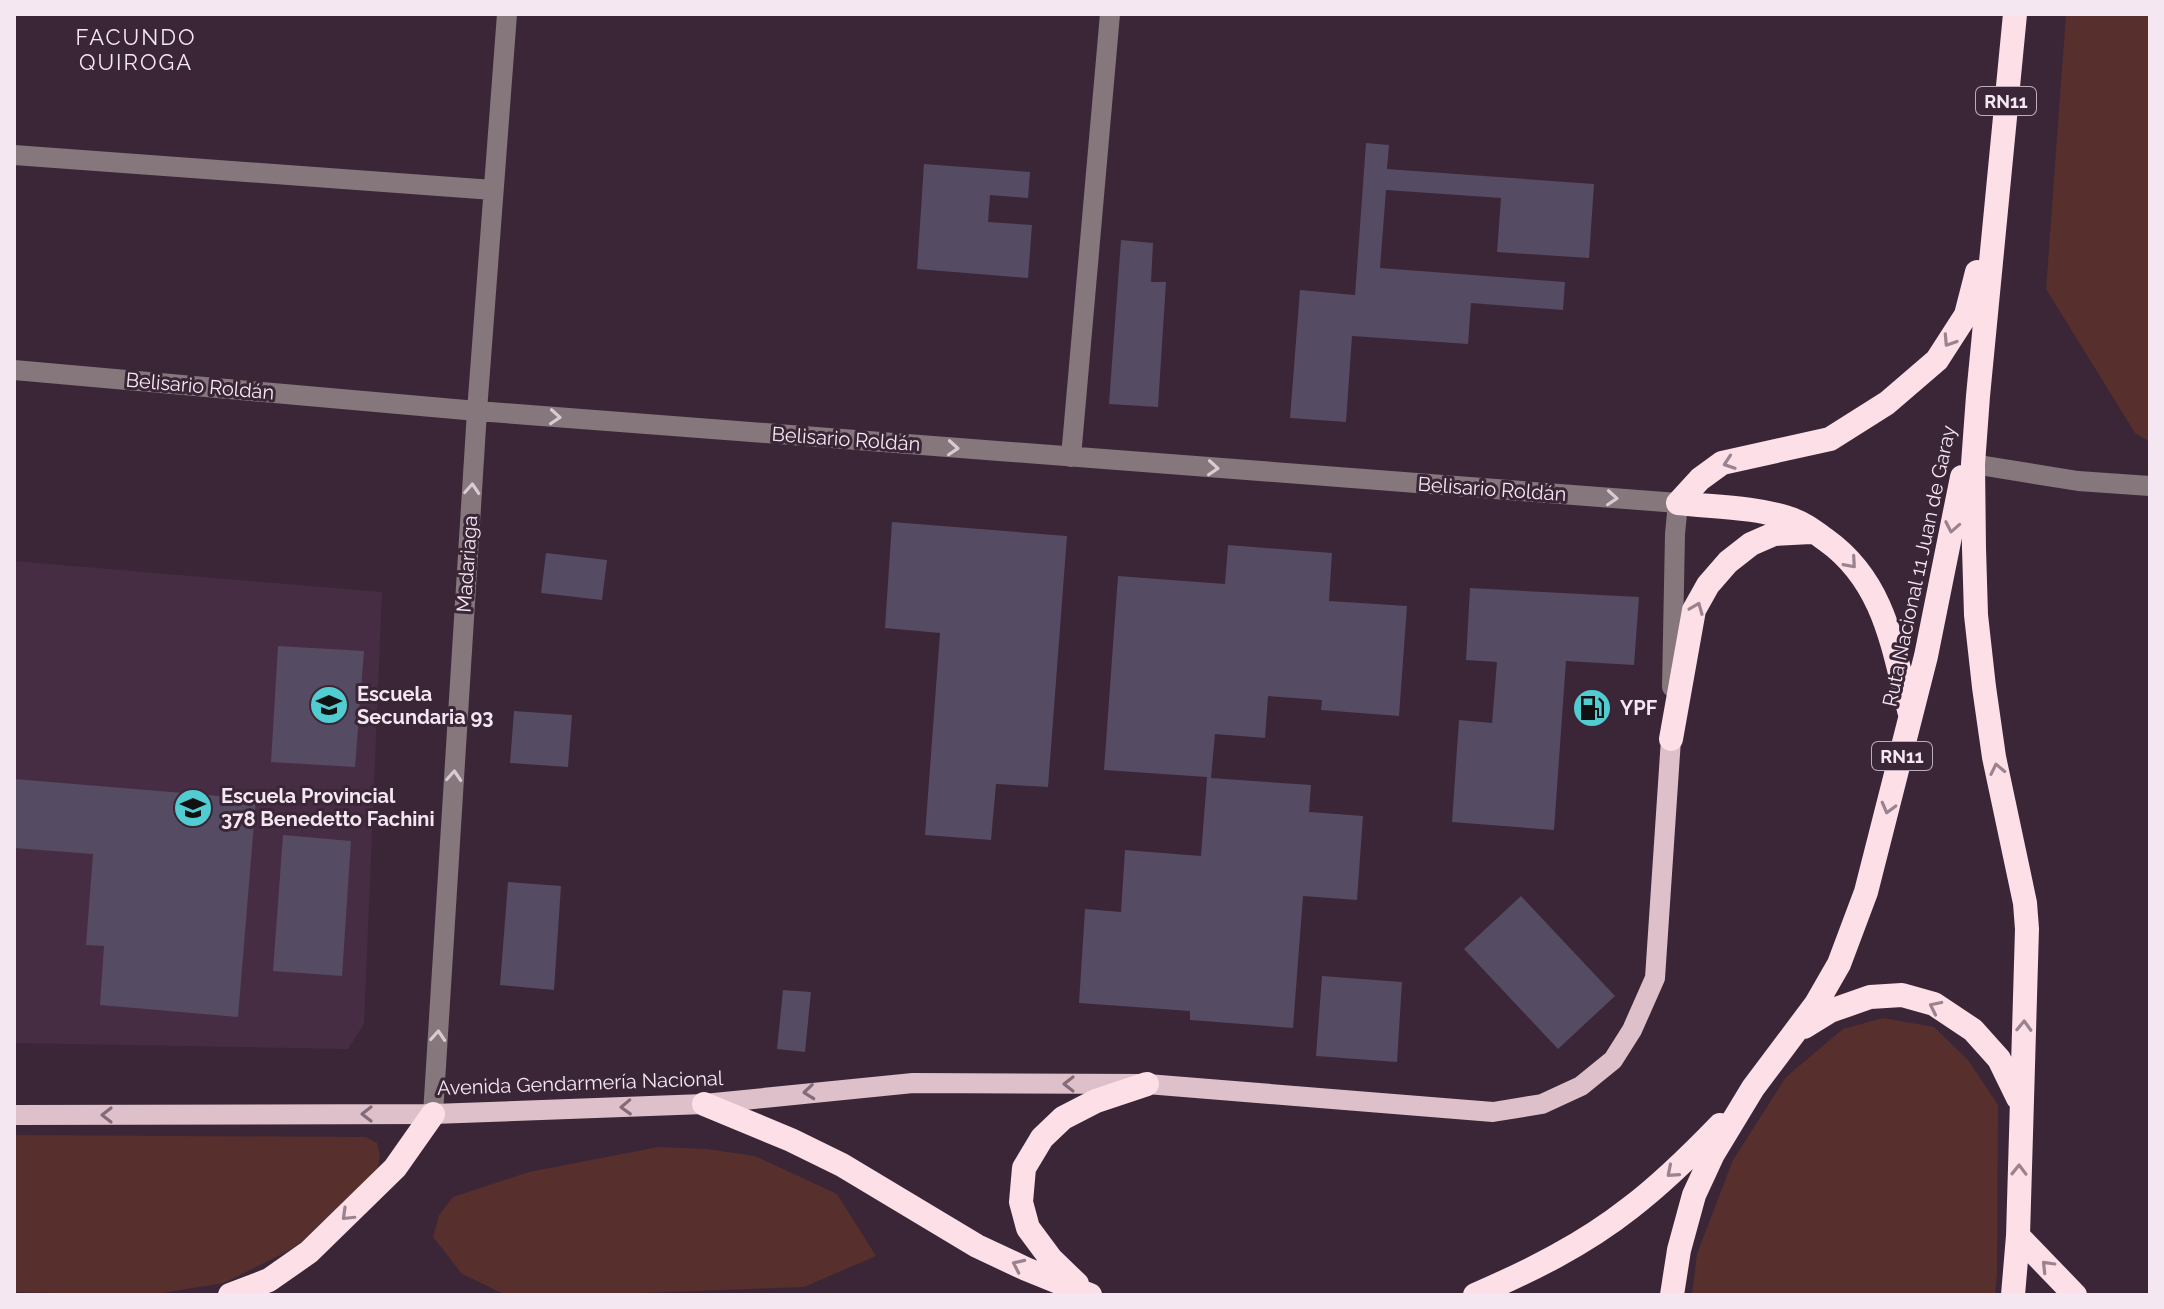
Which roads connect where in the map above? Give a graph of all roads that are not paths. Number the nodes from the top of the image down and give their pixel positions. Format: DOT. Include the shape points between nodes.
graph roads {
  1 [pos="507,14"];
  2 [pos="1110,14"];
  3 [pos="2015,14"];
  4 [pos="14,155"];
  5 [pos="1997,188"];
  6 [pos="493,190"];
  7 [pos="14,370"];
  8 [pos="1978,396"];
  9 [pos="477,411"];
  10 [pos="1071,457"];
  11 [pos="1973,464"];
  12 [pos="2150,486"];
  13 [pos="1678,503"];
  14 [pos="1814,531"];
  15 [pos="1911,721"];
  16 [pos="1671,739"];
  17 [pos="1778,1052"];
  18 [pos="1147,1084"];
  19 [pos="1747,1097"];
  20 [pos="704,1104"];
  21 [pos="2020,1104"];
  22 [pos="433,1114"];
  23 [pos="14,1115"];
  24 [pos="2018,1236"];
  25 [pos="230,1295"];
  26 [pos="1089,1295"];
  27 [pos="1475,1295"];
  28 [pos="1672,1295"];
  29 [pos="2013,1295"];
  30 [pos="2075,1295"];
  1 -- 6 [label="street, Madariaga"];
  2 -- 10 [label="street"];
  3 -- 5 [label="highway, Ruta Nacional 11 Juan de Garay / RN11"];
  4 -- 6 [label="street"];
  5 -- 8 [label="highway, Ruta Nacional 11 Juan de Garay / RN11"];
  5 -- 13 [label="highway, one-way" via="1966,315 1937,360 1887,403 1830,439 1722,463"];
  6 -- 9 [label="street, Madariaga"];
  7 -- 9 [label="street, Belisario Roldán"];
  8 -- 11 [label="highway, Ruta Nacional 11 Juan de Garay / RN11"];
  8 -- 15 [label="highway, Ruta Nacional 11 Juan de Garay / RN11, one-way"];
  9 -- 10 [label="street, Belisario Roldán, one-way"];
  22 -- 9 [label="street, Madariaga, one-way"];
  10 -- 13 [label="street, Belisario Roldán, one-way"];
  11 -- 12 [label="street"];
  21 -- 11 [label="highway, Ruta Nacional 11 Juan de Garay / RN11, one-way" via="2025,903 1984,687 1976,615"];
  13 -- 14 [label="highway" via="1767,513"];
  13 -- 16 [label="street"];
  14 -- 15 [label="highway, one-way" via="1840,550 1868,583 1889,629"];
  16 -- 14 [label="highway, one-way" via="1694,610 1708,585 1751,544 1774,534"];
  15 -- 17 [label="highway, Ruta Nacional 11 Juan de Garay / RN11, one-way" via="1866,892 1839,964"];
  16 -- 18 [label="main road, Avenida Gendarmería Nacional" via="1655,978 1613,1060 1581,1086 1542,1104 1493,1112"];
  17 -- 19 [label="highway, Ruta Nacional 11 Juan de Garay / RN11"];
  21 -- 17 [label="highway, Ruta Nacional 11 Juan de Garay / RN11, one-way" via="1999,1059 1973,1030 1934,1004 1902,995 1870,997 1830,1011"];
  18 -- 20 [label="main road, Avenida Gendarmería Nacional, one-way" via="913,1083"];
  18 -- 26 [label="highway" via="1063,1118 1042,1138 1024,1168 1021,1202 1028,1228"];
  19 -- 27 [label="highway, Ruta Nacional 11 Juan de Garay / RN11, one-way" via="1630,1209 1578,1245"];
  19 -- 28 [label="highway, Ruta Nacional 11 Juan de Garay / RN11" via="1694,1195"];
  20 -- 22 [label="main road, Avenida Gendarmería Nacional, one-way"];
  26 -- 20 [label="highway, one-way" via="977,1246 842,1165"];
  24 -- 21 [label="highway, Ruta Nacional 11 Juan de Garay / RN11, one-way"];
  22 -- 23 [label="main road, Avenida Gendarmería Nacional, one-way"];
  22 -- 25 [label="highway, one-way" via="395,1168 309,1252 269,1280"];
  24 -- 29 [label="highway, Ruta Nacional 11 Juan de Garay / RN11"];
  30 -- 24 [label="highway, one-way"];
}
